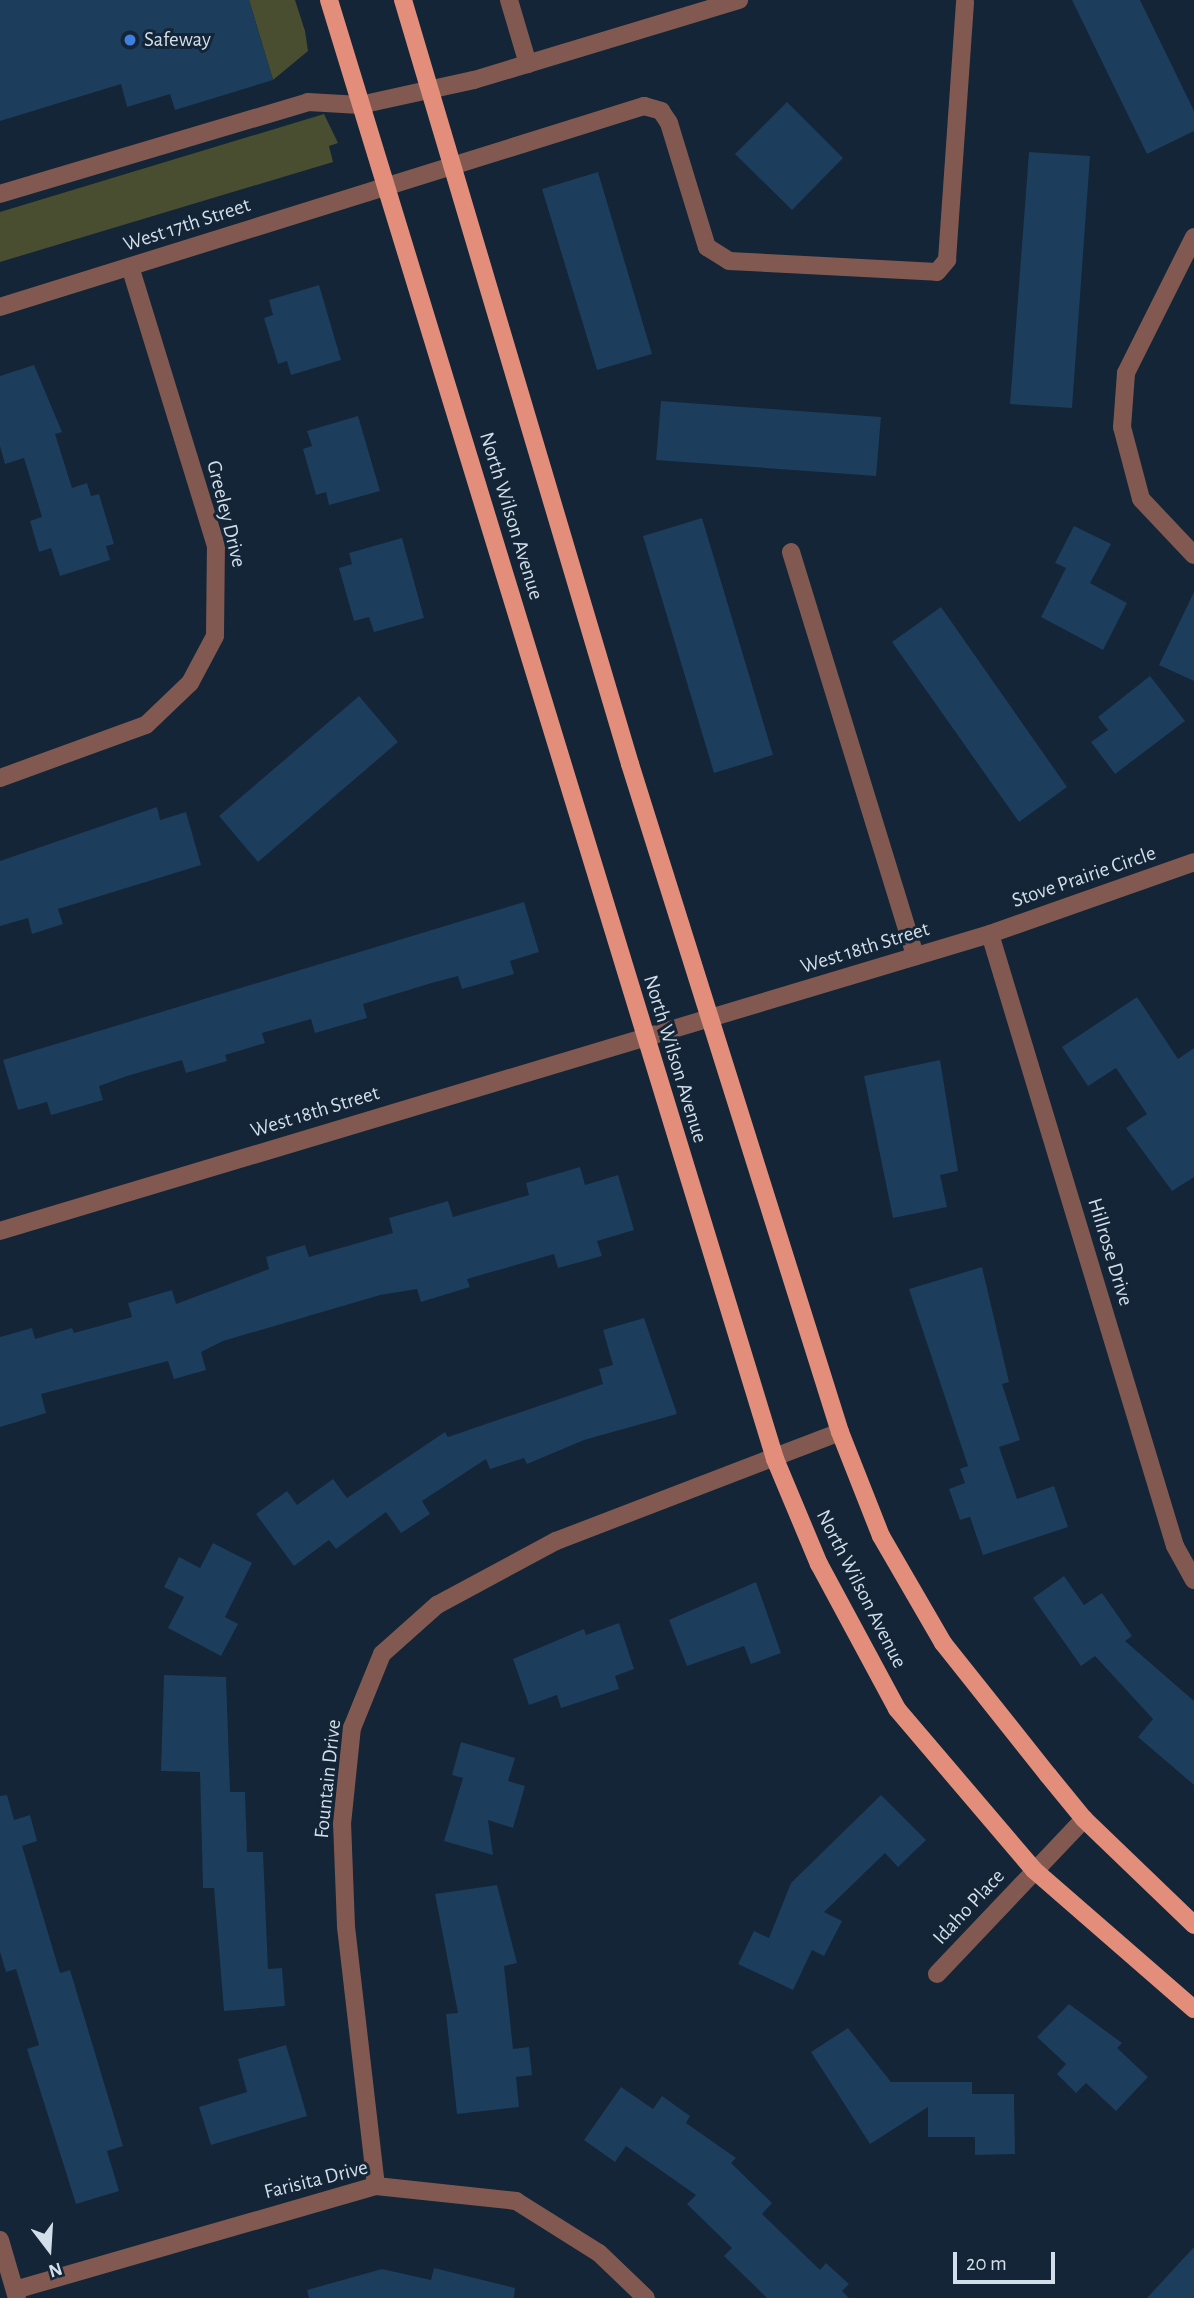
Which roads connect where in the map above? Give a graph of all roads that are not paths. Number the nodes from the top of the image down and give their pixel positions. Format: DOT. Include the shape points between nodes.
graph roads {
  1 [pos="329,0"];
  2 [pos="403,0"];
  3 [pos="509,0"];
  4 [pos="739,0"];
  5 [pos="965,3"];
  6 [pos="528,64"];
  7 [pos="430,88"];
  8 [pos="360,105"];
  9 [pos="451,164"];
  10 [pos="387,186"];
  11 [pos="0,194"];
  12 [pos="1194,237"];
  13 [pos="130,267"];
  14 [pos="0,307"];
  15 [pos="792,552"];
  16 [pos="1194,555"];
  17 [pos="0,778"];
  18 [pos="1194,862"];
  19 [pos="990,934"];
  20 [pos="915,956"];
  21 [pos="713,1017"];
  22 [pos="644,1038"];
  23 [pos="0,1231"];
  24 [pos="840,1433"];
  25 [pos="775,1460"];
  26 [pos="1194,1580"];
  27 [pos="1084,1819"];
  28 [pos="1034,1870"];
  29 [pos="1194,1924"];
  30 [pos="937,1974"];
  31 [pos="1194,2009"];
  32 [pos="376,2186"];
  33 [pos="0,2240"];
  34 [pos="16,2294"];
  35 [pos="646,2298"];
  1 -- 8 [label="main road, North Wilson Avenue"];
  2 -- 7 [label="main road, North Wilson Avenue"];
  3 -- 6 [label="street"];
  4 -- 6 [label="street"];
  5 -- 9 [label="street, West 17th Street" via="947,260 937,272 729,261 707,247 669,123 661,110 644,106"];
  6 -- 7 [label="street"];
  7 -- 8 [label="street"];
  7 -- 9 [label="main road, North Wilson Avenue"];
  8 -- 10 [label="main road, North Wilson Avenue"];
  8 -- 11 [label="street" via="308,103"];
  9 -- 10 [label="street, West 17th Street"];
  9 -- 21 [label="main road, North Wilson Avenue" via="630,764"];
  10 -- 13 [label="street, West 17th Street"];
  10 -- 22 [label="main road, North Wilson Avenue"];
  12 -- 16 [label="street" via="1130,363 1122,427 1141,499"];
  13 -- 14 [label="street, West 17th Street"];
  13 -- 17 [label="street, Greeley Drive" via="216,546 215,636 190,683 146,725"];
  15 -- 20 [label="street"];
  18 -- 19 [label="street, Stove Prairie Circle"];
  19 -- 20 [label="street, West 18th Street"];
  19 -- 26 [label="street, Hillrose Drive" via="1175,1546"];
  20 -- 21 [label="street, West 18th Street"];
  21 -- 22 [label="street, West 18th Street"];
  21 -- 24 [label="main road, North Wilson Avenue"];
  22 -- 23 [label="street, West 18th Street"];
  22 -- 25 [label="main road, North Wilson Avenue"];
  24 -- 25 [label="street, Fountain Drive"];
  24 -- 27 [label="main road, North Wilson Avenue" via="881,1536 943,1643"];
  25 -- 28 [label="main road, North Wilson Avenue" via="819,1564 897,1709"];
  25 -- 32 [label="street, Fountain Drive" via="556,1541 436,1605 382,1654 352,1728 342,1824 346,1926"];
  27 -- 28 [label="street, Idaho Place"];
  27 -- 29 [label="main road, North Wilson Avenue"];
  28 -- 30 [label="street, Idaho Place"];
  28 -- 31 [label="main road, North Wilson Avenue"];
  32 -- 34 [label="street, Farisita Drive"];
  32 -- 35 [label="street, Farisita Drive" via="516,2201 600,2253"];
  33 -- 34 [label="street"];
}
